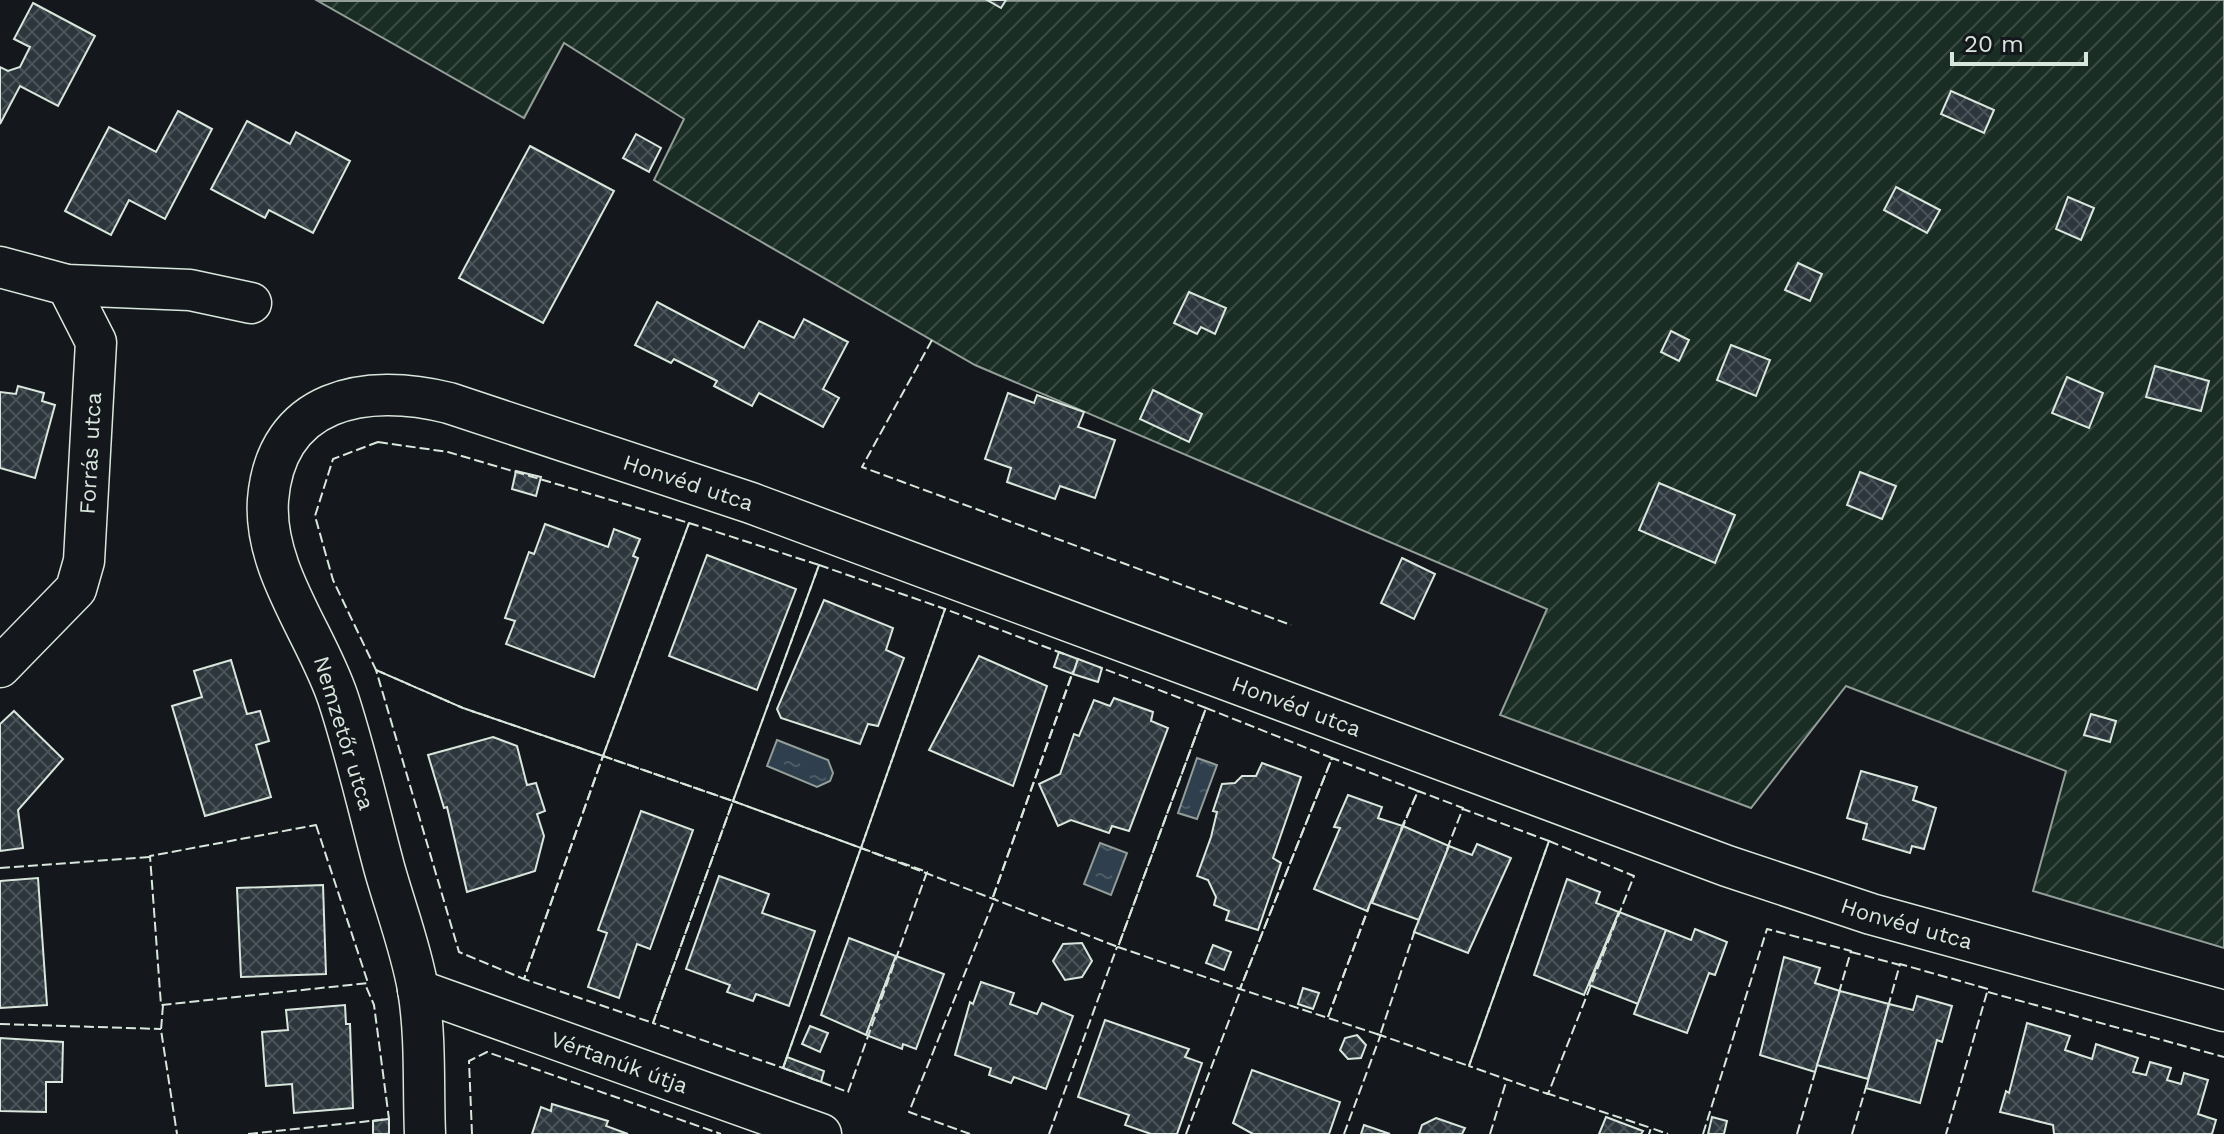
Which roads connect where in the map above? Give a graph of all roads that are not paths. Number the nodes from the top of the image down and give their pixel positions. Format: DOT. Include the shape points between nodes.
graph roads {
  1 [pos="0,267"];
  2 [pos="67,285"];
  3 [pos="251,303"];
  4 [pos="373,396"];
  5 [pos="0,667"];
  6 [pos="418,990"];
  7 [pos="2224,1011"];
  8 [pos="425,1134"];
  9 [pos="821,1134"];
  1 -- 2 [label="street"];
  2 -- 3 [label="street" via="190,290"];
  2 -- 5 [label="street, Forrás utca" via="96,342 84,561 76,589"];
  4 -- 6 [label="street, Nemzetőr utca" via="348,398 306,417 289,434 268,501 279,562 338,700"];
  4 -- 7 [label="street, Honvéd utca" via="420,396 449,403 751,503 1727,866 1871,914"];
  6 -- 8 [label="street, Nemzetőr utca"];
  6 -- 9 [label="street, Vértanúk útja"];
}
